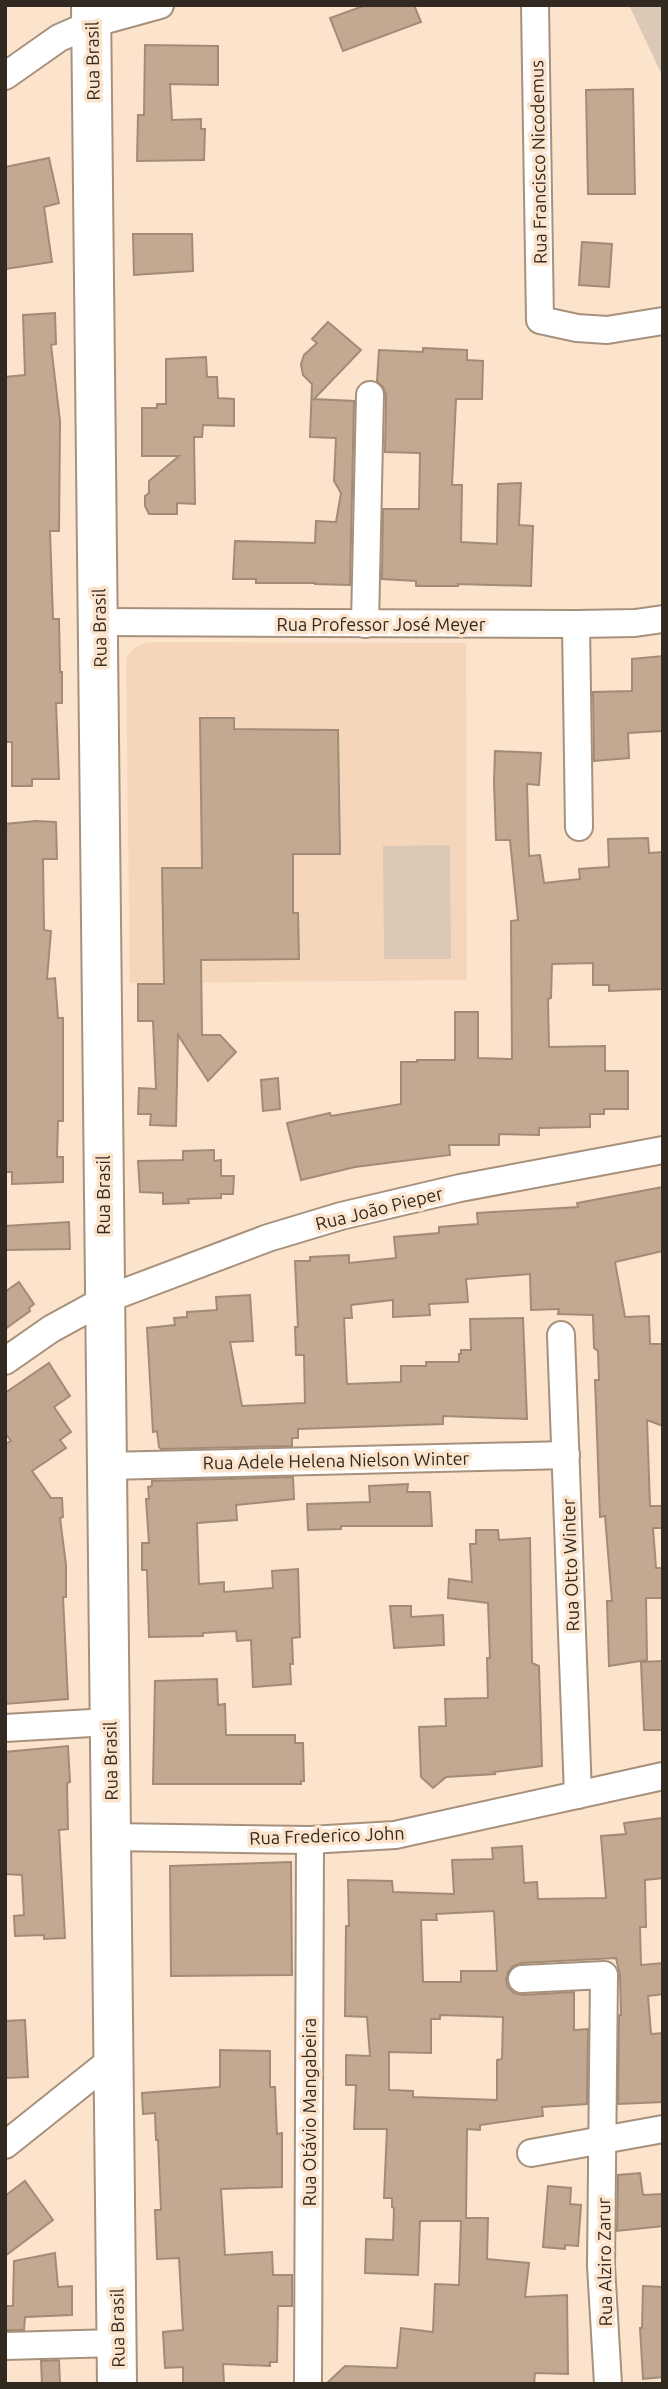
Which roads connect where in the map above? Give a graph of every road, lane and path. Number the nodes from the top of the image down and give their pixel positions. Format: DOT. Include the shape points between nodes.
graph roads {
  1 [pos="160,5"];
  2 [pos="535,5"];
  3 [pos="91,14"];
  4 [pos="5,76"];
  5 [pos="663,321"];
  6 [pos="370,394"];
  7 [pos="663,619"];
  8 [pos="99,622"];
  9 [pos="365,624"];
  10 [pos="576,624"];
  11 [pos="579,827"];
  12 [pos="663,1150"];
  13 [pos="104,1300"];
  14 [pos="561,1335"];
  15 [pos="5,1361"];
  16 [pos="566,1455"];
  17 [pos="106,1466"];
  18 [pos="109,1722"];
  19 [pos="5,1728"];
  20 [pos="663,1776"];
  21 [pos="578,1795"];
  22 [pos="111,1837"];
  23 [pos="310,1840"];
  24 [pos="522,1979"];
  25 [pos="114,2058"];
  26 [pos="663,2129"];
  27 [pos="603,2140"];
  28 [pos="5,2144"];
  29 [pos="531,2153"];
  30 [pos="117,2343"];
  31 [pos="5,2346"];
  32 [pos="117,2384"];
  33 [pos="308,2384"];
  34 [pos="608,2384"];
  1 -- 3 [label="street"];
  2 -- 5 [label="street, Rua Francisco Nicodemus" via="540,320 607,330"];
  3 -- 4 [label="street"];
  3 -- 8 [label="street, Rua Brasil"];
  6 -- 9 [label="street"];
  7 -- 10 [label="street, Rua Professor José Meyer"];
  8 -- 9 [label="street, Rua Professor José Meyer"];
  8 -- 13 [label="street, Rua Brasil"];
  9 -- 10 [label="street, Rua Professor José Meyer"];
  10 -- 11 [label="street"];
  12 -- 13 [label="street, Rua João Pieper" via="460,1188 341,1216 268,1238"];
  13 -- 15 [label="street, Rua João Pieper"];
  13 -- 17 [label="street, Rua Brasil"];
  14 -- 16 [label="street, Rua Otto Winter"];
  16 -- 17 [label="street, Rua Adele Helena Nielson Winter"];
  16 -- 21 [label="street, Rua Otto Winter"];
  17 -- 18 [label="street, Rua Brasil"];
  18 -- 19 [label="street"];
  18 -- 22 [label="street, Rua Brasil"];
  20 -- 21 [label="street, Rua Frederico John"];
  21 -- 23 [label="street, Rua Frederico John" via="395,1835"];
  22 -- 23 [label="street, Rua Frederico John"];
  22 -- 25 [label="street, Rua Brasil"];
  23 -- 33 [label="street, Rua Otávio Mangabeira"];
  24 -- 27 [label="street, Rua Alziro Zarur" via="604,1975"];
  25 -- 28 [label="street"];
  25 -- 30 [label="street, Rua Brasil"];
  26 -- 27 [label="street"];
  27 -- 29 [label="street"];
  27 -- 34 [label="street, Rua Alziro Zarur" via="601,2266"];
  30 -- 31 [label="street"];
  30 -- 32 [label="street, Rua Brasil"];
}
